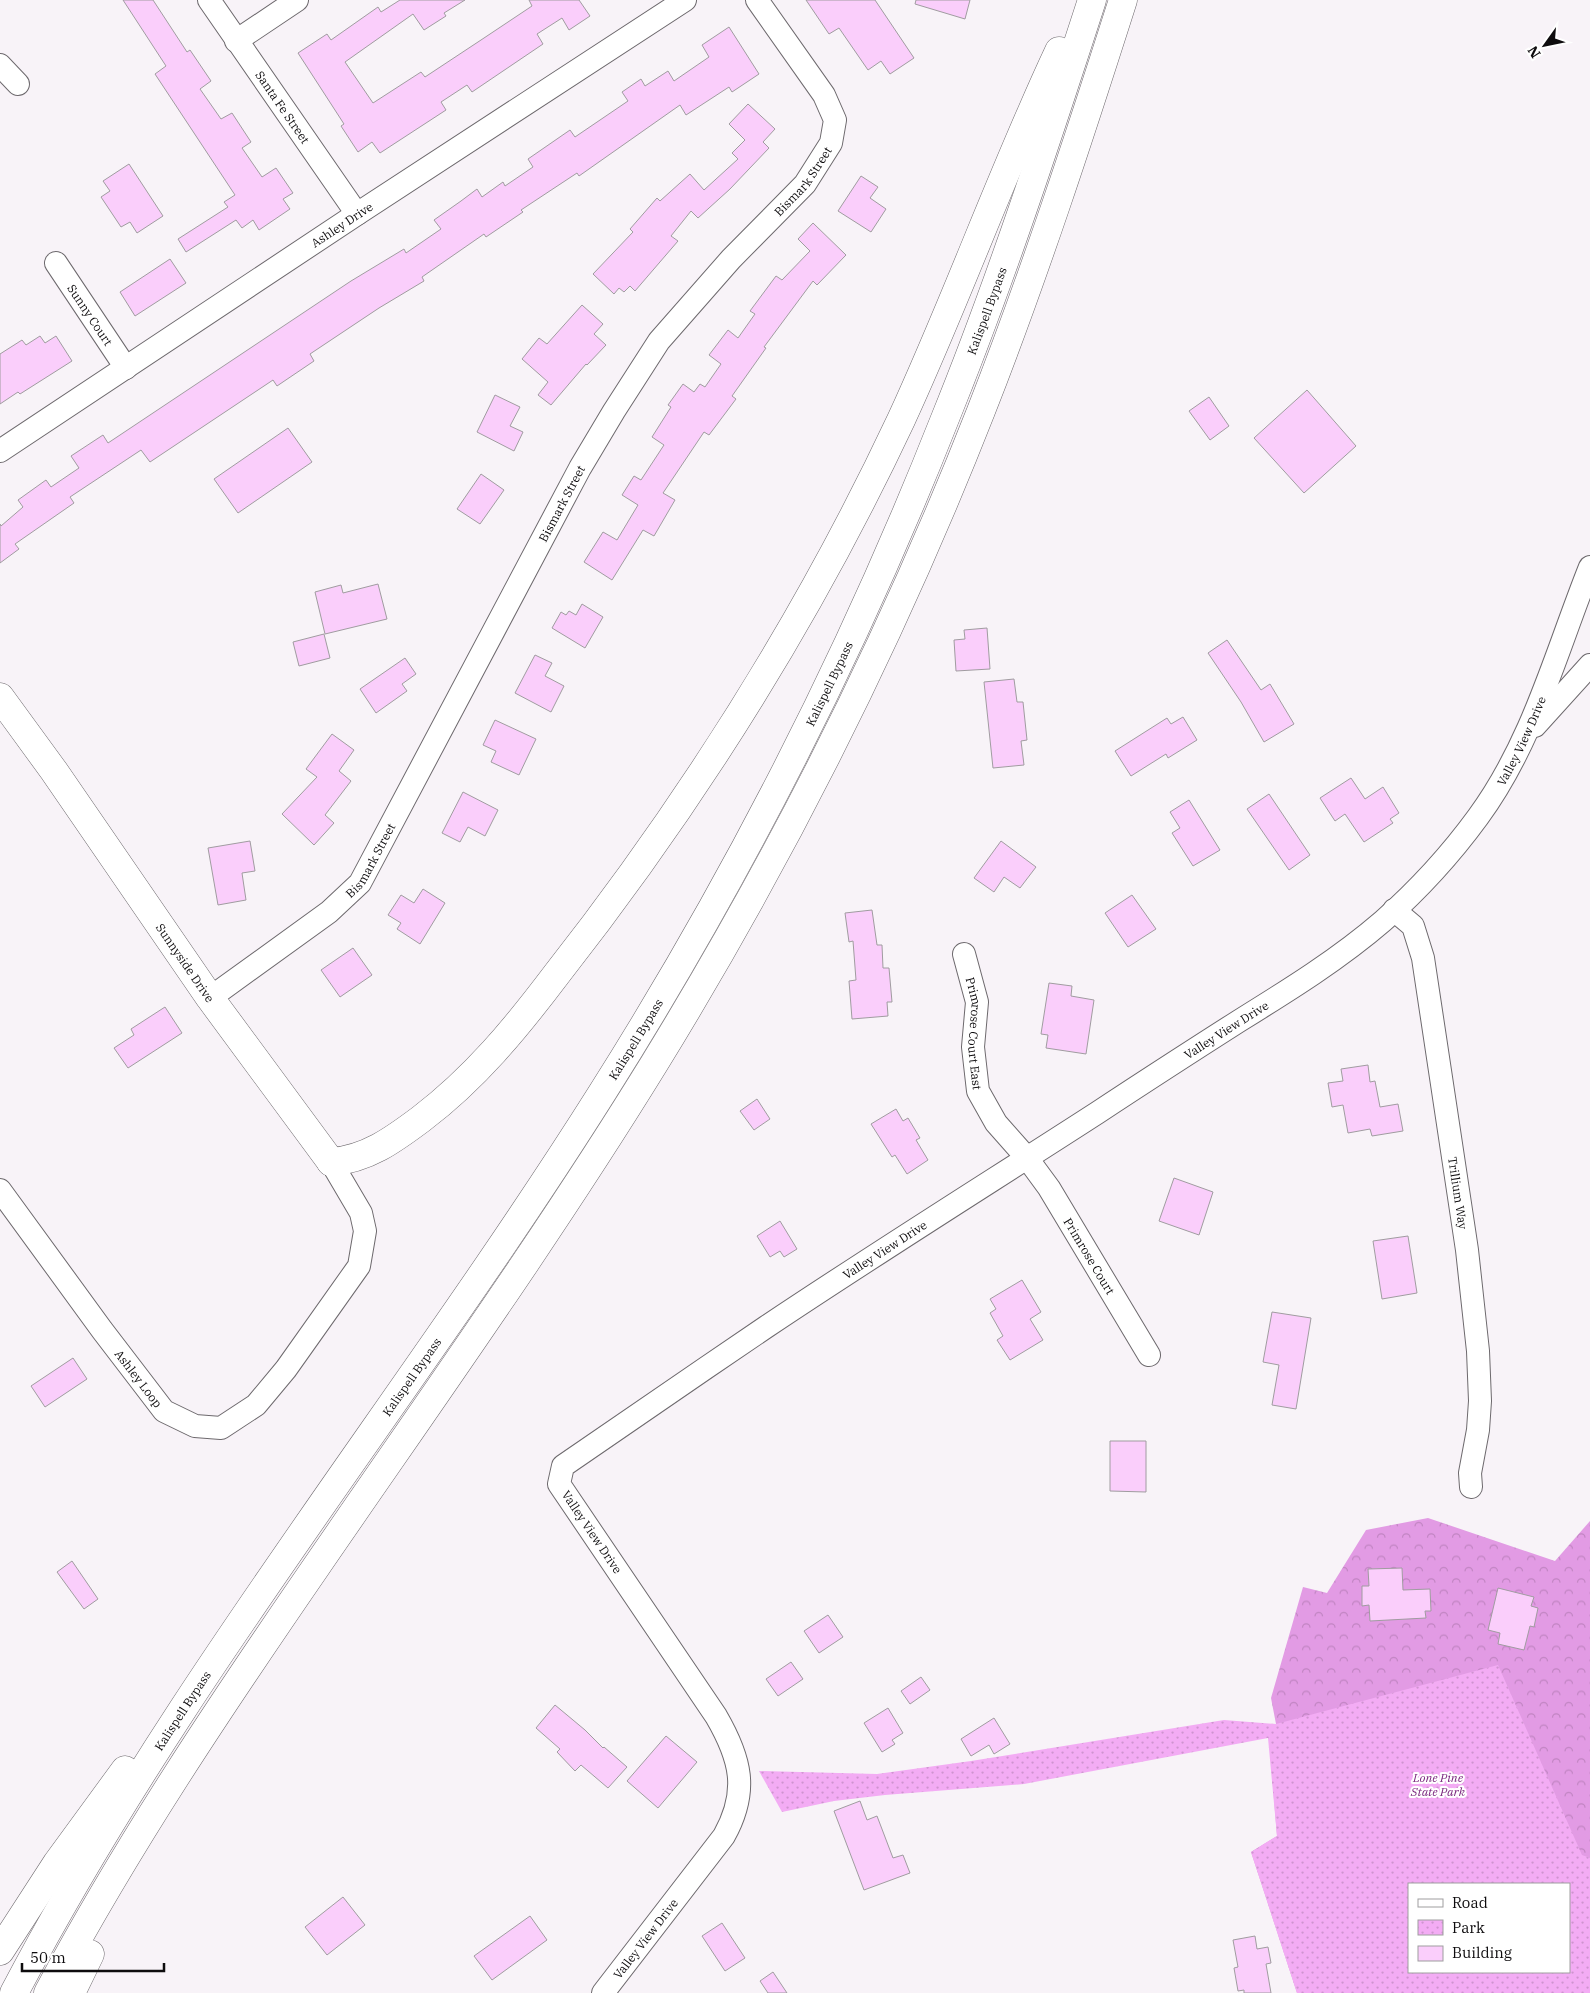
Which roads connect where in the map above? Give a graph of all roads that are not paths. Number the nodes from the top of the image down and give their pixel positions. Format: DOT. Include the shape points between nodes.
graph roads {
  1 [pos="209,0"];
  2 [pos="297,0"];
  3 [pos="685,0"];
  4 [pos="757,0"];
  5 [pos="1084,0"];
  6 [pos="1092,0"];
  7 [pos="1123,0"];
  8 [pos="236,41"];
  9 [pos="0,65"];
  10 [pos="18,84"];
  11 [pos="357,214"];
  12 [pos="56,263"];
  13 [pos="126,368"];
  14 [pos="0,451"];
  15 [pos="1590,567"];
  16 [pos="1590,665"];
  17 [pos="0,697"];
  18 [pos="1526,736"];
  19 [pos="1394,910"];
  20 [pos="964,954"];
  21 [pos="210,998"];
  22 [pos="1027,1158"];
  23 [pos="331,1162"];
  24 [pos="0,1190"];
  25 [pos="365,1231"];
  26 [pos="1149,1355"];
  27 [pos="1471,1488"];
  28 [pos="235,1632"];
  29 [pos="194,1748"];
  30 [pos="0,1951"];
  31 [pos="14,1993"];
  32 [pos="48,1993"];
  33 [pos="71,1993"];
  34 [pos="603,1993"];
  1 -- 8 [label="street, Santa Fe Street"];
  2 -- 8 [label="street"];
  3 -- 11 [label="street, Ashley Drive"];
  4 -- 21 [label="street, Bismark Street" via="824,95 834,120 831,143 805,184 731,259 659,341 614,411 580,468 360,883 329,912"];
  5 -- 23 [label="main road" via="1039,96 900,422 836,549 766,673 697,783 556,977 498,1049 456,1091 407,1130 370,1153"];
  6 -- 28 [label="main road, Kalispell Bypass" via="1029,194 942,426 839,662 766,807 687,951 602,1092 512,1229"];
  7 -- 29 [label="main road" via="1044,240 981,411 891,619 792,820 709,971 601,1149"];
  8 -- 11 [label="street, Santa Fe Street"];
  9 -- 10 [label="street"];
  11 -- 13 [label="street, Ashley Drive"];
  12 -- 13 [label="street, Sunny Court"];
  13 -- 14 [label="street, Ashley Drive"];
  15 -- 18 [label="street, Valley View Drive"];
  16 -- 18 [label="street"];
  17 -- 21 [label="main road, Sunnyside Drive"];
  18 -- 19 [label="street, Valley View Drive" via="1478,817"];
  19 -- 22 [label="street, Valley View Drive" via="1316,973"];
  19 -- 27 [label="street, Trillium Way" via="1412,926 1423,958 1467,1250 1480,1401 1470,1473"];
  20 -- 22 [label="street, Primrose Court East" via="977,1002 973,1047 978,1091 996,1123"];
  21 -- 23 [label="main road, Sunnyside Drive"];
  22 -- 26 [label="street, Primrose Court" via="1049,1188"];
  22 -- 34 [label="street, Valley View Drive" via="767,1326 562,1466 559,1484 716,1716 734,1751 739,1770 738,1800 724,1836"];
  23 -- 25 [label="street, Sunnyside Drive" via="361,1213"];
  24 -- 25 [label="street, Ashley Loop" via="159,1405 164,1411 195,1426 221,1428 256,1405 286,1369 359,1266"];
  28 -- 30 [label="main road" via="99,1805"];
  28 -- 31 [label="main road, Kalispell Bypass" via="103,1836"];
  29 -- 32 [label="main road" via="116,1872"];
  29 -- 33 [label="main road"];
}
